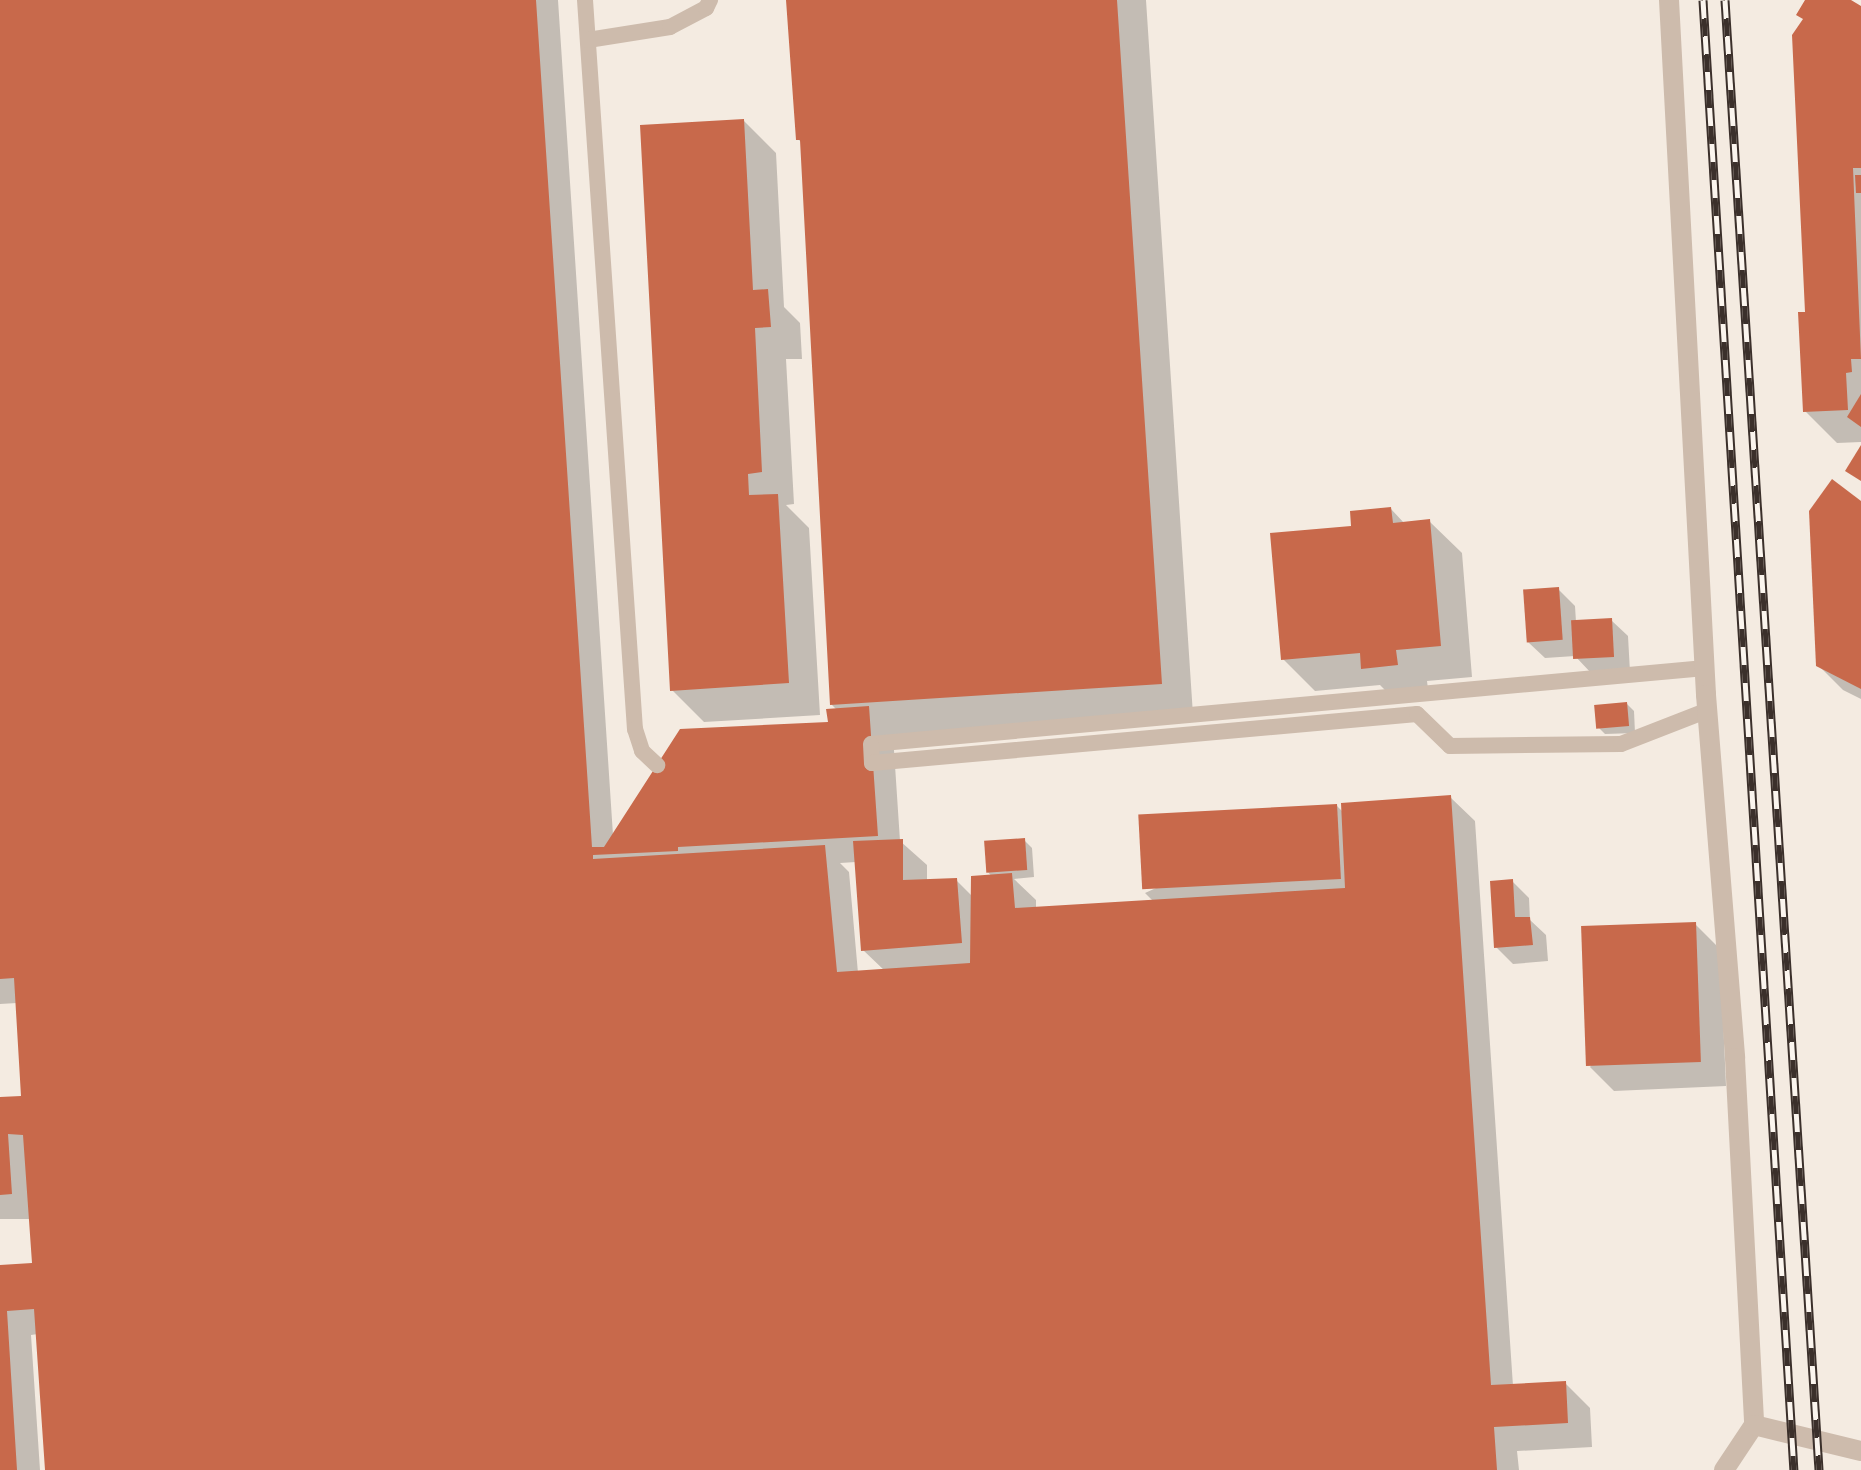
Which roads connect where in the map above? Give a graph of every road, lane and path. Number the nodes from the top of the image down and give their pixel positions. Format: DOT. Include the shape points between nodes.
graph roads {
  1 [pos="585,0"];
  2 [pos="710,0"];
  3 [pos="1669,0"];
  4 [pos="588,40"];
  5 [pos="1705,668"];
  6 [pos="1708,710"];
  7 [pos="657,765"];
  8 [pos="1754,1425"];
  9 [pos="1861,1451"];
  10 [pos="1724,1470"];
  1 -- 4 [label="lane"];
  2 -- 4 [label="lane" via="706,8 670,27"];
  3 -- 5 [label="street"];
  4 -- 7 [label="lane" via="635,729 642,751"];
  5 -- 6 [label="street"];
  5 -- 6 [label="lane" via="871,744 872,763 1417,714 1450,746 1621,744"];
  6 -- 8 [label="street" via="1735,1058"];
  8 -- 9 [label="street"];
  8 -- 10 [label="street"];
}
